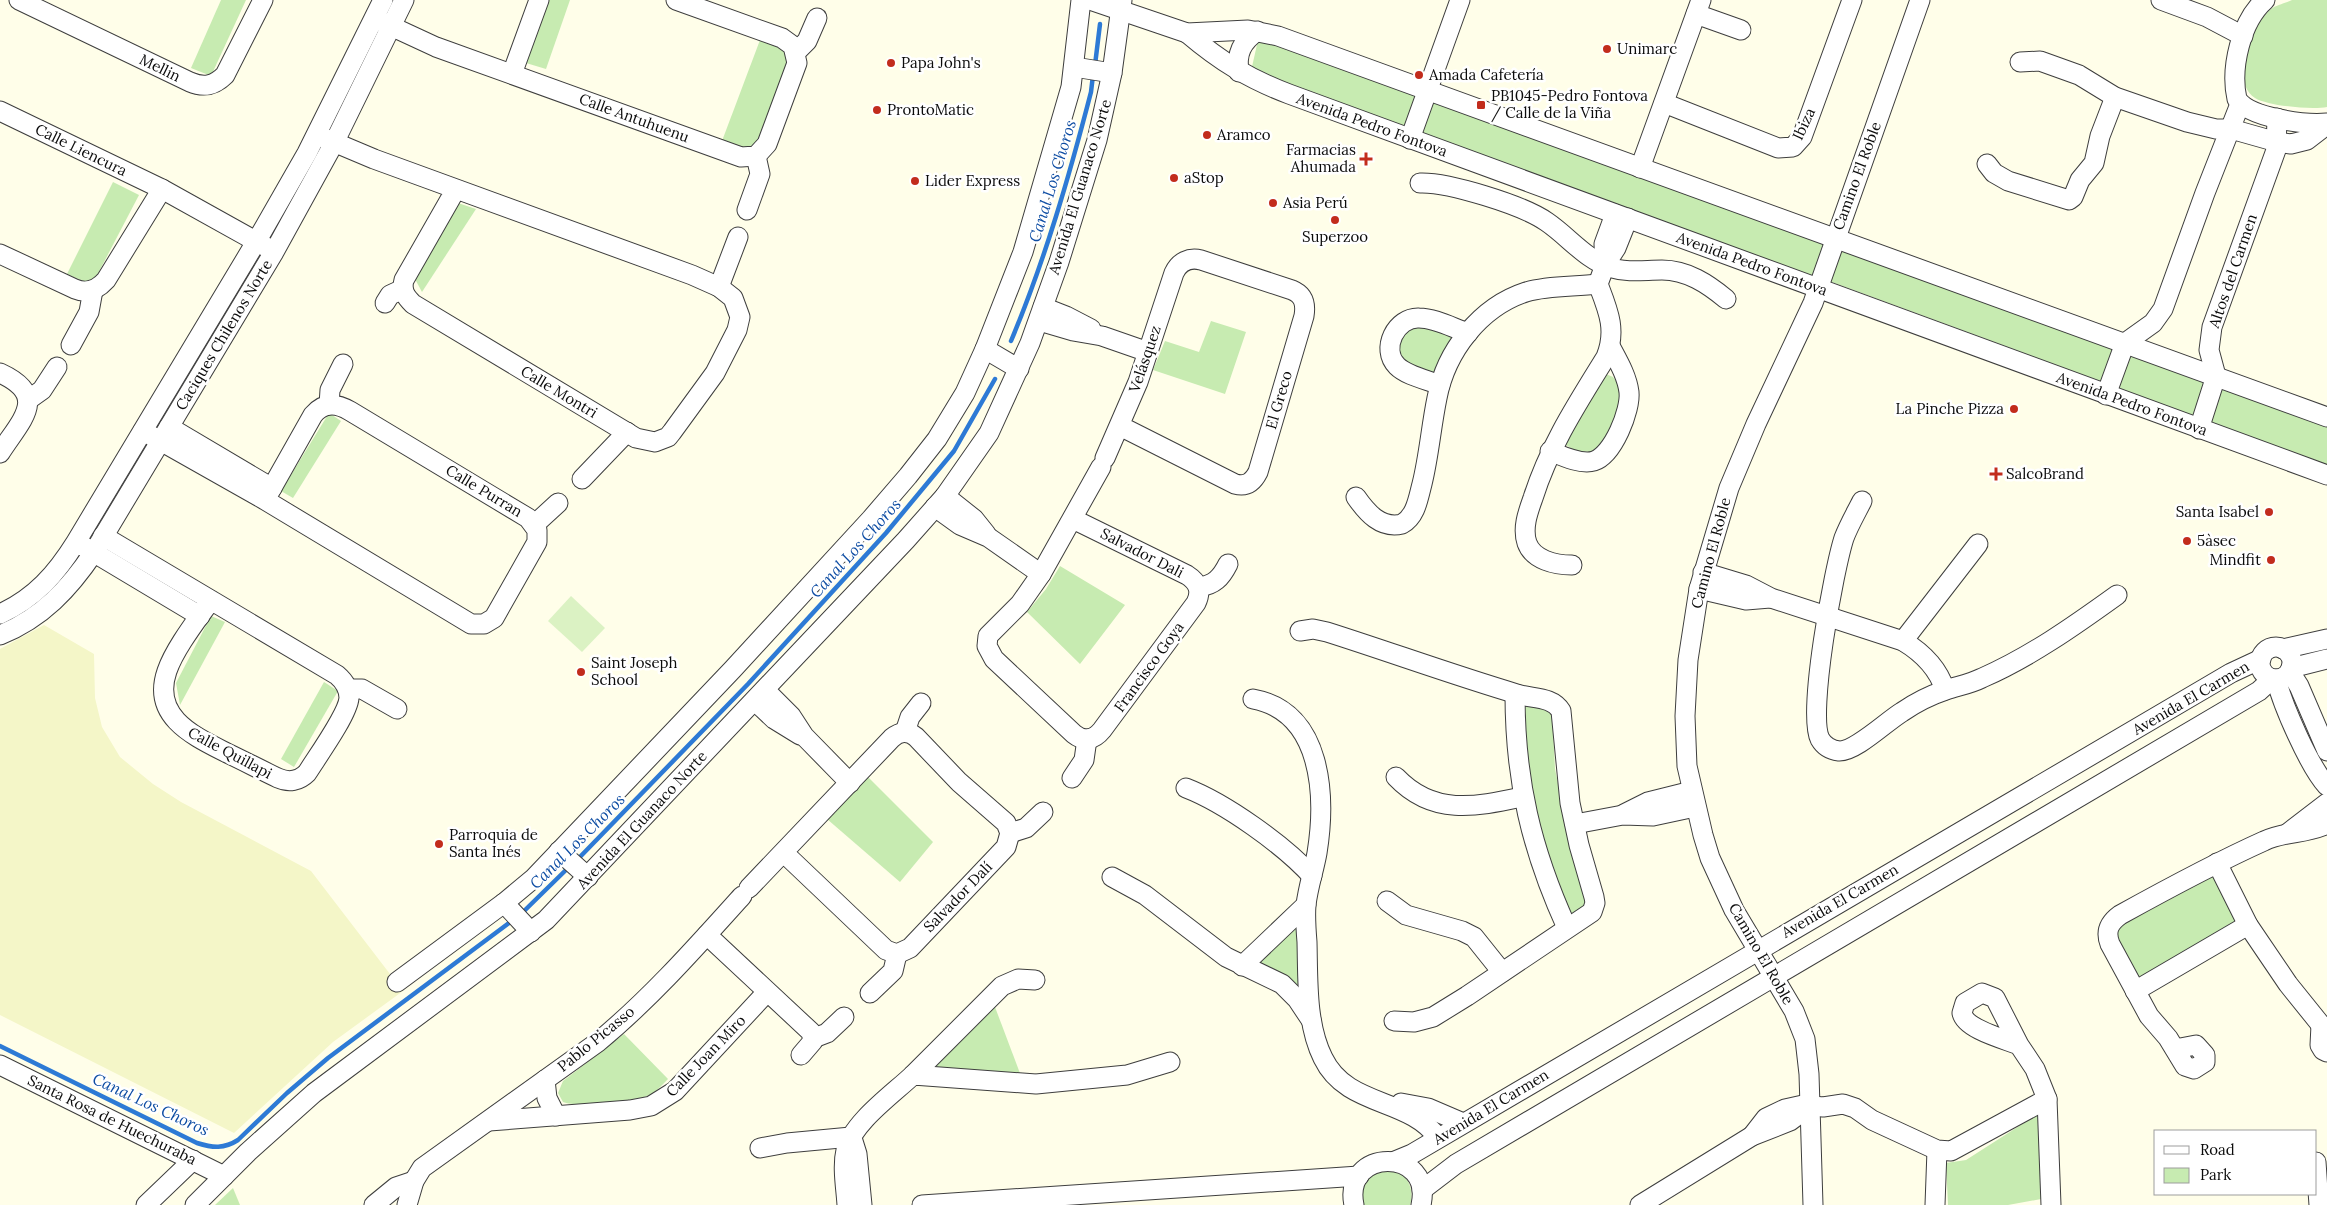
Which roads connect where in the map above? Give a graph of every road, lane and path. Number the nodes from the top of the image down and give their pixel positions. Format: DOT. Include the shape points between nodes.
graph roads {
  1 [pos="19,0"];
  2 [pos="263,0"];
  3 [pos="383,0"];
  4 [pos="404,0"];
  5 [pos="539,0"];
  6 [pos="676,0"];
  7 [pos="1081,0"];
  8 [pos="1090,0"];
  9 [pos="1460,0"];
  10 [pos="1852,0"];
  11 [pos="1920,0"];
  12 [pos="2160,0"];
  13 [pos="2265,0"];
  14 [pos="1121,5"];
  15 [pos="1699,7"];
  16 [pos="375,18"];
  17 [pos="817,18"];
  18 [pos="392,27"];
  19 [pos="1741,30"];
  20 [pos="1257,31"];
  21 [pos="1187,33"];
  22 [pos="2243,36"];
  23 [pos="796,52"];
  24 [pos="2020,62"];
  25 [pos="1094,70"];
  26 [pos="1239,72"];
  27 [pos="512,74"];
  28 [pos="1427,90"];
  29 [pos="2115,97"];
  30 [pos="1664,103"];
  31 [pos="2240,104"];
  32 [pos="0,111"];
  33 [pos="2277,118"];
  34 [pos="2326,123"];
  35 [pos="2231,130"];
  36 [pos="317,135"];
  37 [pos="1410,138"];
  38 [pos="2277,142"];
  39 [pos="334,144"];
  40 [pos="756,156"];
  41 [pos="1987,164"];
  42 [pos="1640,168"];
  43 [pos="1420,183"];
  44 [pos="162,189"];
  45 [pos="456,190"];
  46 [pos="748,210"];
  47 [pos="1621,216"];
  48 [pos="738,238"];
  49 [pos="1835,238"];
  50 [pos="256,242"];
  51 [pos="274,252"];
  52 [pos="0,254"];
  53 [pos="1185,261"];
  54 [pos="1605,265"];
  55 [pos="1598,284"];
  56 [pos="719,287"];
  57 [pos="1818,288"];
  58 [pos="403,289"];
  59 [pos="93,290"];
  60 [pos="1726,300"];
  61 [pos="384,303"];
  62 [pos="1041,314"];
  63 [pos="1468,333"];
  64 [pos="2124,343"];
  65 [pos="70,345"];
  66 [pos="1610,346"];
  67 [pos="985,349"];
  68 [pos="1148,352"];
  69 [pos="343,364"];
  70 [pos="57,367"];
  71 [pos="1019,369"];
  72 [pos="0,374"];
  73 [pos="2216,376"];
  74 [pos="1440,384"];
  75 [pos="2106,395"];
  76 [pos="28,400"];
  77 [pos="329,405"];
  78 [pos="2327,417"];
  79 [pos="1120,426"];
  80 [pos="2199,429"];
  81 [pos="143,431"];
  82 [pos="627,432"];
  83 [pos="164,434"];
  84 [pos="1550,451"];
  85 [pos="0,453"];
  86 [pos="2327,475"];
  87 [pos="582,479"];
  88 [pos="269,494"];
  89 [pos="1356,497"];
  90 [pos="940,501"];
  91 [pos="1862,501"];
  92 [pos="558,503"];
  93 [pos="1073,519"];
  94 [pos="534,525"];
  95 [pos="103,536"];
  96 [pos="76,542"];
  97 [pos="1978,544"];
  98 [pos="94,552"];
  99 [pos="1228,564"];
  100 [pos="1572,565"];
  101 [pos="1041,574"];
  102 [pos="1701,580"];
  103 [pos="1198,587"];
  104 [pos="2116,595"];
  105 [pos="211,600"];
  106 [pos="0,614"];
  107 [pos="200,616"];
  108 [pos="1829,616"];
  109 [pos="1300,631"];
  110 [pos="0,635"];
  111 [pos="2327,639"];
  112 [pos="1904,641"];
  113 [pos="2283,649"];
  114 [pos="2261,659"];
  115 [pos="2327,659"];
  116 [pos="2282,675"];
  117 [pos="348,689"];
  118 [pos="1945,690"];
  119 [pos="1515,694"];
  120 [pos="760,696"];
  121 [pos="1253,699"];
  122 [pos="921,703"];
  123 [pos="397,709"];
  124 [pos="904,732"];
  125 [pos="1087,739"];
  126 [pos="2327,751"];
  127 [pos="1396,777"];
  128 [pos="1072,778"];
  129 [pos="850,783"];
  130 [pos="2327,786"];
  131 [pos="1186,788"];
  132 [pos="1522,797"];
  133 [pos="1694,799"];
  134 [pos="2327,803"];
  135 [pos="1043,812"];
  136 [pos="1575,824"];
  137 [pos="2327,824"];
  138 [pos="1010,832"];
  139 [pos="2288,833"];
  140 [pos="784,853"];
  141 [pos="562,854"];
  142 [pos="2216,863"];
  143 [pos="584,874"];
  144 [pos="1312,876"];
  145 [pos="1112,877"];
  146 [pos="1387,901"];
  147 [pos="1306,905"];
  148 [pos="518,917"];
  149 [pos="2248,925"];
  150 [pos="1567,928"];
  151 [pos="706,935"];
  152 [pos="1758,950"];
  153 [pos="897,954"];
  154 [pos="1242,966"];
  155 [pos="1502,972"];
  156 [pos="1774,977"];
  157 [pos="1035,980"];
  158 [pos="397,982"];
  159 [pos="2135,991"];
  160 [pos="767,992"];
  161 [pos="870,994"];
  162 [pos="844,1017"];
  163 [pos="1312,1021"];
  164 [pos="1394,1021"];
  165 [pos="2324,1027"];
  166 [pos="814,1038"];
  167 [pos="2019,1045"];
  168 [pos="2175,1050"];
  169 [pos="2327,1052"];
  170 [pos="801,1055"];
  171 [pos="1170,1062"];
  172 [pos="0,1064"];
  173 [pos="913,1075"];
  174 [pos="545,1080"];
  175 [pos="2047,1099"];
  176 [pos="1387,1105"];
  177 [pos="1817,1106"];
  178 [pos="556,1116"];
  179 [pos="488,1121"];
  180 [pos="1463,1123"];
  181 [pos="851,1137"];
  182 [pos="1438,1138"];
  183 [pos="760,1148"];
  184 [pos="1937,1150"];
  185 [pos="193,1160"];
  186 [pos="1395,1161"];
  187 [pos="224,1176"];
  188 [pos="1359,1176"];
  189 [pos="2317,1176"];
  190 [pos="412,1196"];
  191 [pos="1422,1197"];
  192 [pos="1664,1199"];
  193 [pos="2047,1204"];
  194 [pos="146,1205"];
  195 [pos="195,1205"];
  196 [pos="374,1205"];
  197 [pos="847,1205"];
  198 [pos="862,1205"];
  199 [pos="922,1205"];
  200 [pos="1354,1205"];
  201 [pos="1640,1205"];
  202 [pos="1813,1205"];
  203 [pos="1935,1205"];
  204 [pos="2319,1205"];
  1 -- 2 [label="street, Mellin" via="190,82 206,86 215,84 225,75"];
  3 -- 16 [label="street, Caciques Chilenos Norte"];
  4 -- 18 [label="street, Caciques Chilenos Norte"];
  5 -- 27 [label="street"];
  6 -- 23 [label="street" via="782,38"];
  7 -- 25 [label="street, Avenida El Guanaco Norte"];
  8 -- 14 [label="street, Avenida Pedro Fontova"];
  9 -- 28 [label="street"];
  10 -- 30 [label="street, Ibiza" via="1802,137 1793,147 1778,148"];
  11 -- 49 [label="street, Camino El Roble"];
  12 -- 22 [label="street" via="2207,17"];
  13 -- 22 [label="street" via="2252,16"];
  14 -- 21 [label="street, Avenida Pedro Fontova"];
  14 -- 25 [label="street, Avenida El Guanaco Norte"];
  15 -- 19 [label="street"];
  15 -- 30 [label="street"];
  16 -- 18 [label="street, Calle Antuhuenu"];
  16 -- 36 [label="street, Caciques Chilenos Norte"];
  17 -- 23 [label="street" via="807,41"];
  18 -- 27 [label="street, Calle Antuhuenu" via="436,47"];
  18 -- 39 [label="street, Caciques Chilenos Norte"];
  20 -- 21 [label="street, Avenida Pedro Fontova"];
  20 -- 26 [label="street" via="1239,52"];
  20 -- 28 [label="street, Avenida Pedro Fontova"];
  21 -- 26 [label="street, Avenida Pedro Fontova"];
  22 -- 31 [label="street" via="2235,81"];
  23 -- 40 [label="street" via="796,68 770,136 764,149"];
  24 -- 29 [label="street" via="2040,61 2080,75"];
  25 -- 62 [label="street, Avenida El Guanaco Norte" via="1097,140"];
  25 -- 67 [label="street, Avenida El Guanaco Norte" via="1055,146 1026,243"];
  26 -- 37 [label="street, Avenida Pedro Fontova" via="1289,94"];
  27 -- 40 [label="street, Calle Antuhuenu" via="741,157"];
  28 -- 37 [label="street"];
  28 -- 42 [label="street, Avenida Pedro Fontova"];
  29 -- 35 [label="street" via="2187,122"];
  29 -- 41 [label="street" via="2094,163 2069,200 2008,181 1994,173"];
  30 -- 42 [label="street"];
  31 -- 33 [label="street"];
  31 -- 35 [label="street"];
  32 -- 44 [label="street, Calle Liencura"];
  33 -- 34 [label="street"];
  33 -- 38 [label="street, Altos del Carmen"];
  34 -- 38 [label="street" via="2307,140 2291,144"];
  35 -- 38 [label="street"];
  35 -- 64 [label="street" via="2162,309 2147,329"];
  36 -- 39 [label="street, Calle Montri"];
  36 -- 50 [label="street, Caciques Chilenos Norte"];
  37 -- 47 [label="street, Avenida Pedro Fontova"];
  38 -- 73 [label="street, Altos del Carmen" via="2212,327 2209,350"];
  39 -- 45 [label="street, Calle Montri"];
  39 -- 51 [label="street, Caciques Chilenos Norte"];
  40 -- 46 [label="street" via="760,174"];
  42 -- 49 [label="street, Avenida Pedro Fontova"];
  43 -- 54 [label="street" via="1449,185 1536,216"];
  44 -- 50 [label="street, Calle Liencura"];
  44 -- 59 [label="street" via="106,280"];
  45 -- 56 [label="street, Calle Montri"];
  45 -- 58 [label="street" via="406,275"];
  47 -- 54 [label="street" via="1604,244"];
  47 -- 57 [label="street, Avenida Pedro Fontova"];
  48 -- 56 [label="street"];
  49 -- 57 [label="street, Camino El Roble"];
  49 -- 64 [label="street, Avenida Pedro Fontova"];
  50 -- 51 [label="street, Calle Liencura"];
  50 -- 81 [label="street, Caciques Chilenos Norte"];
  51 -- 83 [label="street, Caciques Chilenos Norte"];
  52 -- 59 [label="street" via="74,289"];
  53 -- 68 [label="street, Velásquez" via="1174,274"];
  53 -- 79 [label="street, El Greco" via="1201,260 1292,290 1305,302 1304,316 1256,478 1246,484 1235,484"];
  54 -- 55 [label="street"];
  54 -- 60 [label="street" via="1626,271 1682,273 1705,283"];
  55 -- 63 [label="street" via="1540,289 1515,296 1490,311"];
  55 -- 66 [label="street" via="1612,322"];
  56 -- 82 [label="street, Calle Montri" via="733,298 740,317 737,330 715,373 668,437 648,442"];
  57 -- 75 [label="street, Avenida Pedro Fontova"];
  57 -- 102 [label="street, Camino El Roble" via="1743,454 1718,520"];
  58 -- 61 [label="street" via="394,292"];
  58 -- 82 [label="street, Calle Montri" via="413,304"];
  59 -- 65 [label="street" via="91,306"];
  62 -- 68 [label="street" via="1066,316 1102,336"];
  62 -- 71 [label="street, Avenida El Guanaco Norte"];
  63 -- 74 [label="street"];
  63 -- 74 [label="street" via="1422,318 1405,321 1395,333 1390,348 1391,357 1397,365"];
  64 -- 73 [label="street, Avenida Pedro Fontova"];
  64 -- 75 [label="street"];
  66 -- 84 [label="street"];
  66 -- 84 [label="street" via="1626,377 1629,391 1629,406 1619,432 1607,452 1596,460 1580,460"];
  67 -- 71 [label="street"];
  67 -- 141 [label="street, Avenida El Guanaco Norte" via="946,423 908,476"];
  68 -- 79 [label="street, Velásquez"];
  69 -- 77 [label="street" via="330,390"];
  70 -- 76 [label="street" via="42,390"];
  71 -- 90 [label="street, Avenida El Guanaco Norte" via="990,433"];
  72 -- 76 [label="street" via="21,386"];
  73 -- 78 [label="street, Avenida Pedro Fontova"];
  73 -- 80 [label="street"];
  74 -- 89 [label="street" via="1429,453 1418,500 1410,518 1397,525 1385,524 1372,516"];
  75 -- 80 [label="street, Avenida Pedro Fontova"];
  76 -- 85 [label="street" via="25,413"];
  77 -- 88 [label="street" via="317,410"];
  77 -- 94 [label="street, Calle Purran" via="350,411 524,515"];
  79 -- 93 [label="street, Velásquez"];
  80 -- 86 [label="street, Avenida Pedro Fontova"];
  81 -- 83 [label="street, Calle Purran"];
  81 -- 96 [label="street, Caciques Chilenos Norte"];
  82 -- 87 [label="street"];
  83 -- 88 [label="street, Calle Purran"];
  83 -- 95 [label="street, Caciques Chilenos Norte"];
  84 -- 100 [label="street" via="1527,515 1525,535 1530,549 1542,558"];
  88 -- 94 [label="street, Calle Purran" via="466,621 478,625 494,618 536,548 538,536"];
  90 -- 101 [label="street" via="974,519 988,537"];
  90 -- 120 [label="street, Avenida El Guanaco Norte"];
  91 -- 108 [label="street" via="1844,538"];
  92 -- 94 [label="street"];
  93 -- 101 [label="street, Velásquez"];
  93 -- 103 [label="street, Salvador Dali" via="1187,575"];
  95 -- 98 [label="street, Caciques Chilenos Norte"];
  95 -- 105 [label="street"];
  96 -- 98 [label="street"];
  96 -- 106 [label="street, Caciques Chilenos Norte" via="44,586 22,603"];
  97 -- 112 [label="street"];
  98 -- 107 [label="street"];
  98 -- 110 [label="street, Caciques Chilenos Norte" via="76,578 44,611"];
  99 -- 103 [label="street, Salvador Dali" via="1219,579"];
  101 -- 125 [label="street, Velásquez" via="1020,604 991,631 988,651 1074,734"];
  102 -- 108 [label="street" via="1746,585 1772,598"];
  102 -- 133 [label="street, Camino El Roble" via="1685,694 1685,738"];
  103 -- 125 [label="street, Francisco Goya" via="1196,603 1150,667 1098,735"];
  104 -- 118 [label="street" via="2011,663 1978,680"];
  105 -- 107 [label="street, Calle Quillapi"];
  105 -- 117 [label="street" via="337,675"];
  107 -- 117 [label="street, Calle Quillapi" via="167,671 164,698 171,714 185,730 229,754 284,780 299,779 307,773 346,710"];
  108 -- 112 [label="street"];
  108 -- 118 [label="street" via="1817,706 1818,734 1828,747 1846,750 1904,710"];
  109 -- 119 [label="street" via="1320,630"];
  111 -- 113 [label="street"];
  112 -- 118 [label="street" via="1934,667"];
  113 -- 114 [label="street" via="2267,650"];
  113 -- 116 [label="street" via="2291,657"];
  114 -- 116 [label="street" via="2261,669"];
  114 -- 152 [label="street, Avenida El Carmen" via="2231,673"];
  115 -- 116 [label="street, Avenida El Carmen"];
  116 -- 126 [label="street" via="2299,686"];
  116 -- 130 [label="street" via="2280,697"];
  116 -- 156 [label="street, Avenida El Carmen"];
  117 -- 123 [label="street" via="362,689"];
  119 -- 132 [label="street"];
  119 -- 136 [label="street" via="1548,700 1561,711 1567,781"];
  120 -- 129 [label="street" via="792,716 804,736"];
  120 -- 143 [label="street, Avenida El Guanaco Norte"];
  121 -- 144 [label="street" via="1272,704 1287,713 1305,735 1315,758 1320,821"];
  122 -- 124 [label="street, Pablo Picasso"];
  124 -- 129 [label="street, Pablo Picasso" via="892,738"];
  124 -- 138 [label="street" via="916,737 959,782 1006,823"];
  125 -- 128 [label="street" via="1084,760"];
  127 -- 132 [label="street" via="1418,795 1447,806"];
  129 -- 140 [label="street, Pablo Picasso"];
  131 -- 144 [label="street" via="1222,805 1296,860"];
  132 -- 150 [label="street" via="1540,861"];
  133 -- 136 [label="street" via="1648,802 1623,815"];
  133 -- 152 [label="street, Camino El Roble" via="1710,858"];
  134 -- 139 [label="street"];
  135 -- 138 [label="street" via="1026,828"];
  136 -- 150 [label="street" via="1595,903 1590,915"];
  137 -- 139 [label="street" via="2311,831"];
  138 -- 153 [label="street, Salvador Dalí" via="1006,847 906,951"];
  139 -- 142 [label="street"];
  140 -- 151 [label="street, Pablo Picasso"];
  140 -- 153 [label="street" via="886,950"];
  141 -- 143 [label="street"];
  141 -- 148 [label="street, Avenida El Guanaco Norte" via="534,878"];
  142 -- 149 [label="street"];
  142 -- 159 [label="street" via="2111,923 2108,939"];
  143 -- 148 [label="street, Avenida El Guanaco Norte"];
  144 -- 147 [label="street"];
  145 -- 154 [label="street" via="1145,895"];
  146 -- 155 [label="street" via="1406,915 1474,937"];
  147 -- 154 [label="street"];
  147 -- 163 [label="street"];
  148 -- 158 [label="street, Avenida El Guanaco Norte"];
  148 -- 187 [label="street, Avenida El Guanaco Norte"];
  149 -- 159 [label="street"];
  149 -- 165 [label="street" via="2288,984"];
  150 -- 155 [label="street"];
  151 -- 160 [label="street"];
  151 -- 174 [label="street, Pablo Picasso" via="621,1022"];
  152 -- 156 [label="street, Camino El Roble"];
  152 -- 180 [label="street, Avenida El Carmen"];
  153 -- 161 [label="street" via="893,971"];
  154 -- 163 [label="street" via="1282,984"];
  155 -- 164 [label="street" via="1433,1017 1414,1022"];
  156 -- 177 [label="street, Camino El Roble" via="1805,1039"];
  156 -- 191 [label="street, Avenida El Carmen" via="1456,1164"];
  157 -- 173 [label="street" via="1018,979 1002,986"];
  159 -- 168 [label="street"];
  160 -- 166 [label="street"];
  160 -- 178 [label="street, Calle Joan Miro" via="681,1085 661,1101 640,1109"];
  162 -- 166 [label="street" via="826,1033"];
  163 -- 176 [label="street" via="1319,1051 1333,1073 1357,1093"];
  165 -- 169 [label="street" via="2321,1048"];
  166 -- 170 [label="street"];
  167 -- 175 [label="street" via="2034,1068"];
  171 -- 173 [label="street" via="1127,1075 1036,1084"];
  172 -- 185 [label="street, Santa Rosa de Huechuraba"];
  173 -- 181 [label="street"];
  174 -- 178 [label="street" via="547,1098"];
  174 -- 179 [label="street, Pablo Picasso"];
  175 -- 184 [label="street" via="1952,1152"];
  175 -- 193 [label="street"];
  176 -- 180 [label="street" via="1416,1105"];
  176 -- 182 [label="street" via="1424,1123"];
  177 -- 184 [label="street" via="1858,1121 1872,1120"];
  177 -- 192 [label="street" via="1795,1106 1775,1112 1760,1123 1752,1136"];
  177 -- 202 [label="street, Camino El Roble"];
  178 -- 179 [label="street"];
  179 -- 190 [label="street, Pablo Picasso" via="430,1161 417,1174"];
  180 -- 182 [label="street, Avenida El Carmen"];
  181 -- 183 [label="street"];
  181 -- 197 [label="street" via="845,1156"];
  181 -- 198 [label="street" via="857,1154"];
  182 -- 186 [label="street, Avenida El Carmen"];
  184 -- 203 [label="street"];
  185 -- 187 [label="street, Santa Rosa de Huechuraba"];
  185 -- 194 [label="street"];
  186 -- 188 [label="street, Avenida El Carmen" via="1377,1162"];
  186 -- 191 [label="street" via="1415,1174"];
  187 -- 195 [label="street, Avenida El Guanaco Norte"];
  188 -- 199 [label="street"];
  188 -- 200 [label="street" via="1353,1191"];
  189 -- 204 [label="street"];
  190 -- 196 [label="street" via="396,1187"];
  192 -- 201 [label="street"];
}
